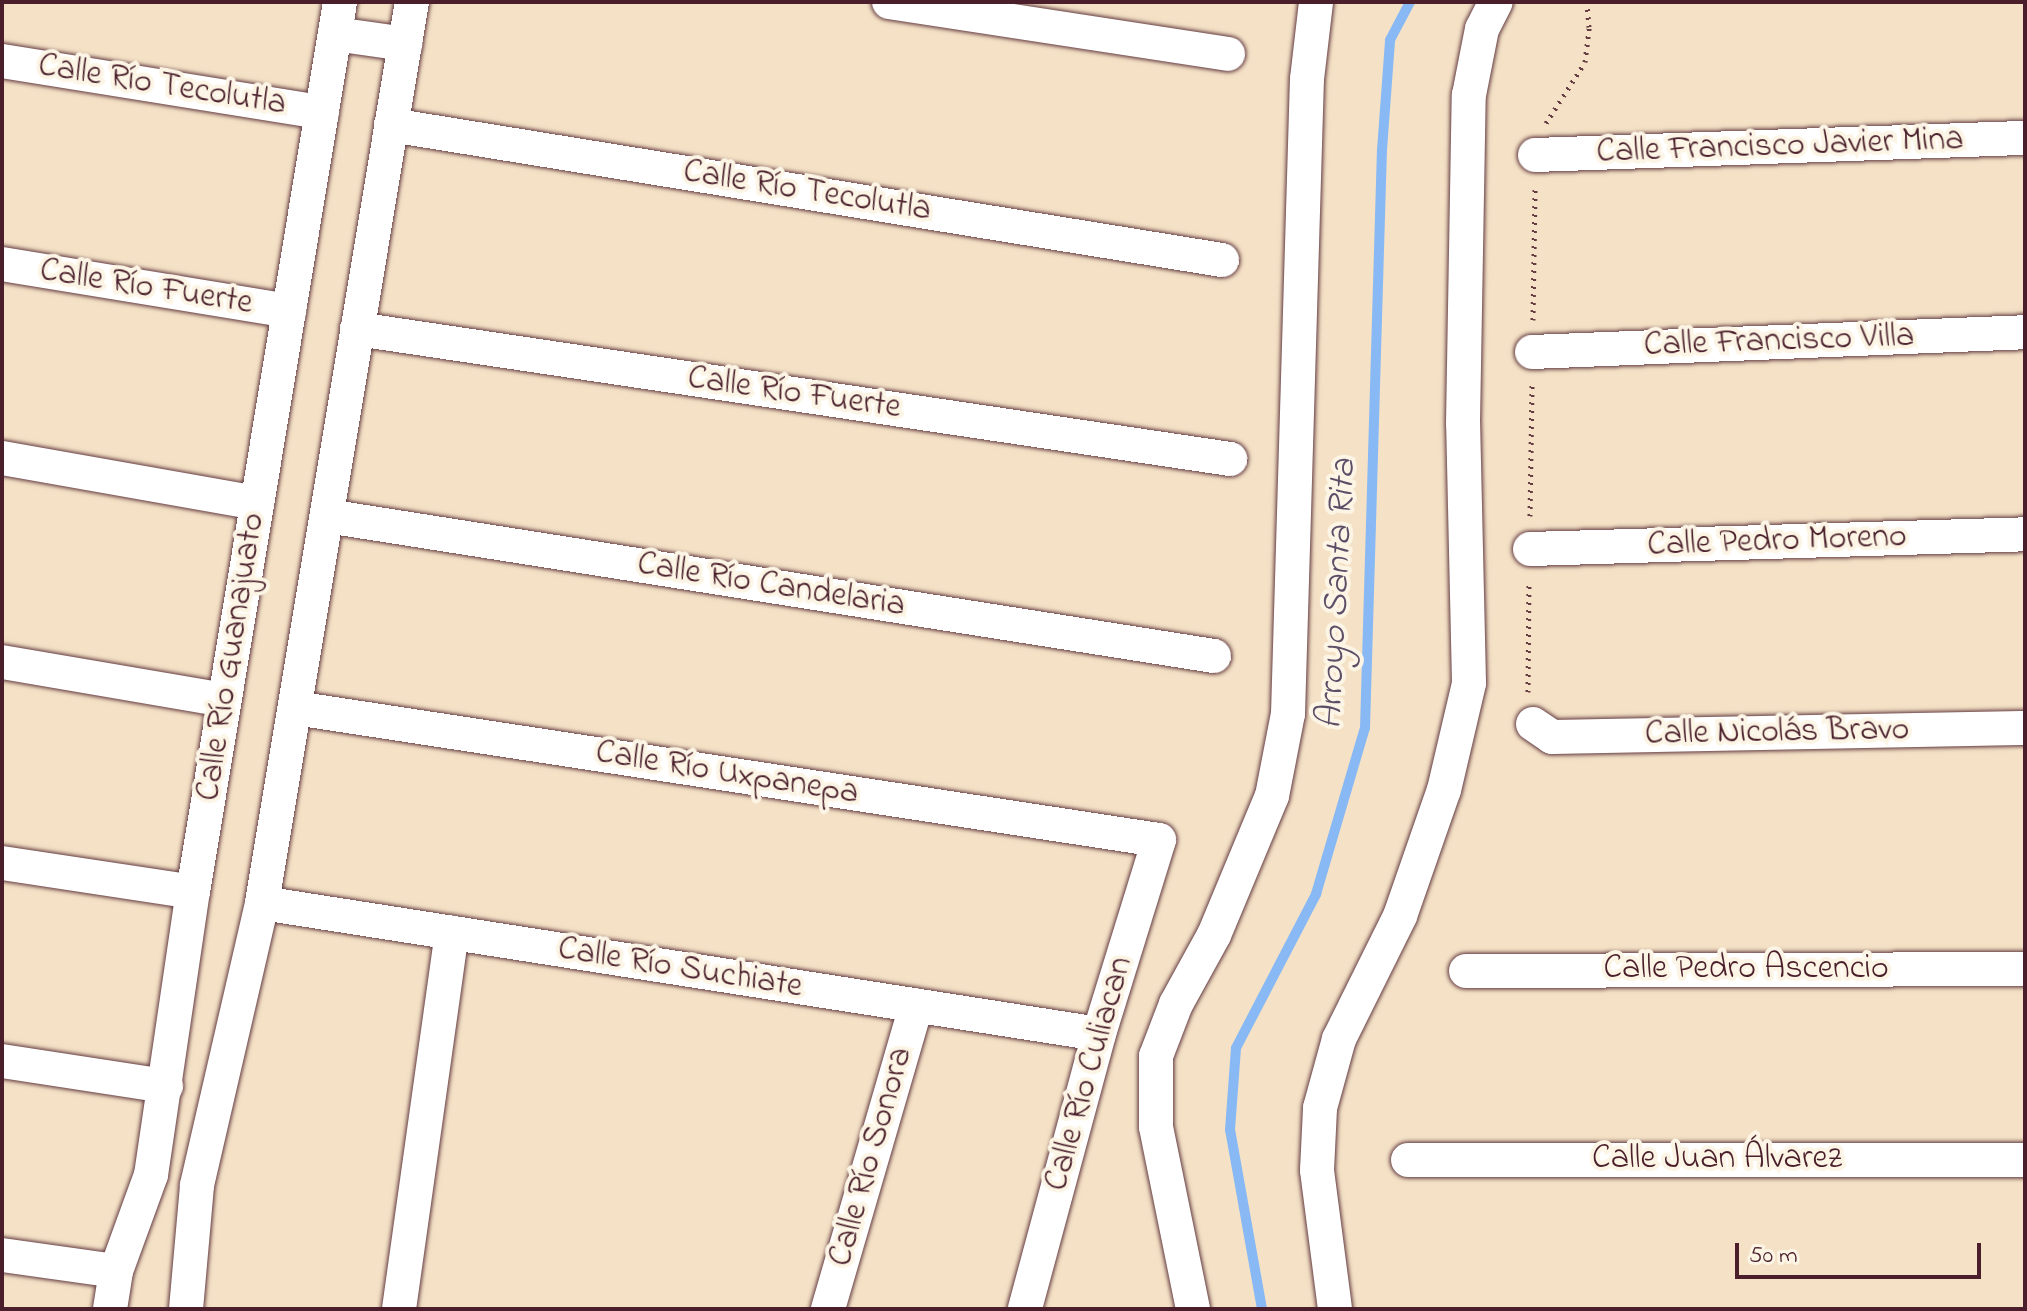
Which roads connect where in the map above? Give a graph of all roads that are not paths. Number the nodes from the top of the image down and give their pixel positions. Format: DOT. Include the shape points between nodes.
graph roads {
  1 [pos="412,2"];
  2 [pos="889,2"];
  3 [pos="1316,2"];
  4 [pos="1496,2"];
  5 [pos="337,18"];
  6 [pos="405,44"];
  7 [pos="1228,54"];
  8 [pos="2,61"];
  9 [pos="322,112"];
  10 [pos="391,125"];
  11 [pos="2025,138"];
  12 [pos="1535,155"];
  13 [pos="1222,260"];
  14 [pos="2,264"];
  15 [pos="289,311"];
  16 [pos="357,329"];
  17 [pos="2025,332"];
  18 [pos="1532,352"];
  19 [pos="2,458"];
  20 [pos="1230,459"];
  21 [pos="257,503"];
  22 [pos="327,516"];
  23 [pos="2025,534"];
  24 [pos="1530,549"];
  25 [pos="1214,656"];
  26 [pos="2,662"];
  27 [pos="224,700"];
  28 [pos="295,708"];
  29 [pos="1533,724"];
  30 [pos="2025,728"];
  31 [pos="1159,840"];
  32 [pos="2,863"];
  33 [pos="193,892"];
  34 [pos="262,903"];
  35 [pos="452,933"];
  36 [pos="2025,969"];
  37 [pos="1466,971"];
  38 [pos="916,1006"];
  39 [pos="1099,1034"];
  40 [pos="2,1061"];
  41 [pos="166,1086"];
  42 [pos="1408,1160"];
  43 [pos="2025,1160"];
  44 [pos="151,1175"];
  45 [pos="197,1185"];
  46 [pos="2,1255"];
  47 [pos="116,1271"];
  48 [pos="110,1309"];
  49 [pos="186,1309"];
  50 [pos="399,1309"];
  51 [pos="828,1309"];
  52 [pos="1025,1309"];
  53 [pos="1193,1309"];
  54 [pos="1335,1309"];
  1 -- 6 [label="street, Calle Río Guanajuato"];
  2 -- 7 [label="street"];
  3 -- 53 [label="street" via="1307,79 1288,714 1272,796 1156,1056 1156,1127"];
  4 -- 54 [label="street" via="1482,29 1469,95 1463,423 1469,683 1444,790 1400,916 1339,1039 1320,1108 1317,1170"];
  5 -- 6 [label="street"];
  5 -- 9 [label="street, Calle Río Guanajuato"];
  6 -- 10 [label="street, Calle Río Guanajuato"];
  8 -- 9 [label="street, Calle Río Tecolutla"];
  9 -- 15 [label="street, Calle Río Guanajuato"];
  10 -- 13 [label="street, Calle Río Tecolutla"];
  10 -- 16 [label="street, Calle Río Guanajuato"];
  11 -- 12 [label="street, Calle Francisco Javier Mina"];
  14 -- 15 [label="street, Calle Río Fuerte"];
  15 -- 21 [label="street, Calle Río Guanajuato"];
  16 -- 20 [label="street, Calle Río Fuerte"];
  16 -- 22 [label="street, Calle Río Guanajuato"];
  17 -- 18 [label="street, Calle Francisco Villa"];
  19 -- 21 [label="street"];
  21 -- 27 [label="street, Calle Río Guanajuato"];
  22 -- 25 [label="street, Calle Río Candelaria"];
  22 -- 28 [label="street, Calle Río Guanajuato"];
  23 -- 24 [label="street, Calle Pedro Moreno"];
  26 -- 27 [label="street"];
  27 -- 33 [label="street, Calle Río Guanajuato"];
  28 -- 31 [label="street, Calle Río Uxpanepa"];
  28 -- 34 [label="street, Calle Río Guanajuato"];
  29 -- 30 [label="street, Calle Nicolás Bravo" via="1552,737"];
  31 -- 39 [label="street, Calle Río Culiacan"];
  32 -- 33 [label="street"];
  33 -- 41 [label="street, Calle Río Guanajuato"];
  34 -- 35 [label="street, Calle Río Suchiate"];
  34 -- 45 [label="street, Calle Río Guanajuato"];
  35 -- 38 [label="street, Calle Río Suchiate"];
  35 -- 50 [label="street"];
  36 -- 37 [label="street, Calle Pedro Ascencio"];
  38 -- 39 [label="street, Calle Río Suchiate"];
  38 -- 51 [label="street, Calle Río Sonora"];
  39 -- 52 [label="street, Calle Río Culiacan"];
  40 -- 41 [label="street"];
  41 -- 44 [label="street, Calle Río Guanajuato"];
  42 -- 43 [label="street, Calle Juan Álvarez"];
  44 -- 45 [label="street"];
  44 -- 47 [label="street, Calle Río Guanajuato"];
  45 -- 49 [label="street, Calle Río Guanajuato"];
  46 -- 47 [label="street"];
  47 -- 48 [label="street, Calle Río Guanajuato"];
}
